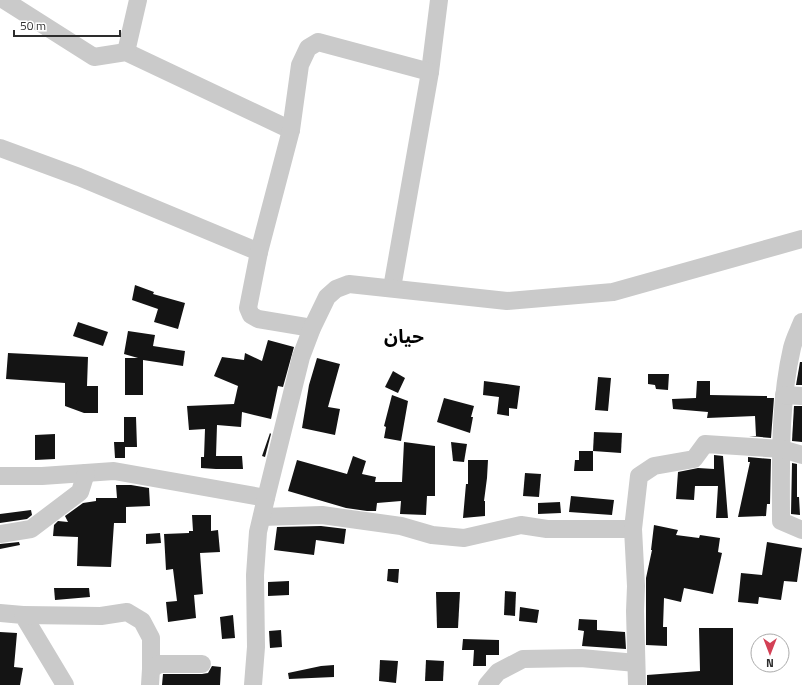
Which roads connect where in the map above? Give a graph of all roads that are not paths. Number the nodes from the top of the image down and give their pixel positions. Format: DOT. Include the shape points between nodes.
graph roads {
  1 [pos="4,0"];
  2 [pos="138,0"];
  3 [pos="439,0"];
  4 [pos="126,52"];
  5 [pos="430,72"];
  6 [pos="291,130"];
  7 [pos="0,148"];
  8 [pos="802,239"];
  9 [pos="259,252"];
  10 [pos="392,288"];
  11 [pos="802,322"];
  12 [pos="312,328"];
  13 [pos="784,395"];
  14 [pos="802,396"];
  15 [pos="782,449"];
  16 [pos="802,455"];
  17 [pos="86,473"];
  18 [pos="0,476"];
  19 [pos="266,498"];
  20 [pos="262,517"];
  21 [pos="634,529"];
  22 [pos="802,530"];
  23 [pos="0,534"];
  24 [pos="0,613"];
  25 [pos="23,615"];
  26 [pos="636,663"];
  27 [pos="202,664"];
  28 [pos="150,677"];
  29 [pos="65,685"];
  30 [pos="253,685"];
  31 [pos="487,685"];
  32 [pos="637,685"];
  1 -- 4 [label="street" via="94,57"];
  2 -- 4 [label="street"];
  3 -- 5 [label="street"];
  4 -- 6 [label="street"];
  5 -- 6 [label="street" via="318,42 308,48 300,65"];
  5 -- 10 [label="street"];
  6 -- 9 [label="street"];
  7 -- 9 [label="street" via="79,177"];
  8 -- 10 [label="street" via="613,292 507,300"];
  9 -- 12 [label="street" via="248,308 251,315 258,319"];
  10 -- 12 [label="street" via="349,284 336,289 327,297"];
  11 -- 13 [label="street" via="792,346"];
  12 -- 19 [label="street" via="301,357"];
  13 -- 14 [label="street"];
  13 -- 15 [label="street"];
  15 -- 16 [label="street"];
  15 -- 21 [label="street" via="705,444 694,459 654,466 639,476"];
  15 -- 22 [label="street" via="781,521"];
  17 -- 18 [label="street"];
  17 -- 19 [label="street" via="114,471"];
  17 -- 23 [label="street" via="80,492 31,529"];
  19 -- 20 [label="street"];
  20 -- 21 [label="street" via="322,515 401,526 432,535 464,538 521,525 547,529"];
  20 -- 30 [label="street" via="258,532 255,575 256,647"];
  21 -- 26 [label="street"];
  24 -- 25 [label="street"];
  25 -- 28 [label="street" via="101,616 127,612 142,621 150,638"];
  25 -- 29 [label="street"];
  26 -- 31 [label="street" via="581,658 523,659 498,672"];
  26 -- 32 [label="street"];
  27 -- 28 [label="street" via="160,664"];
}
